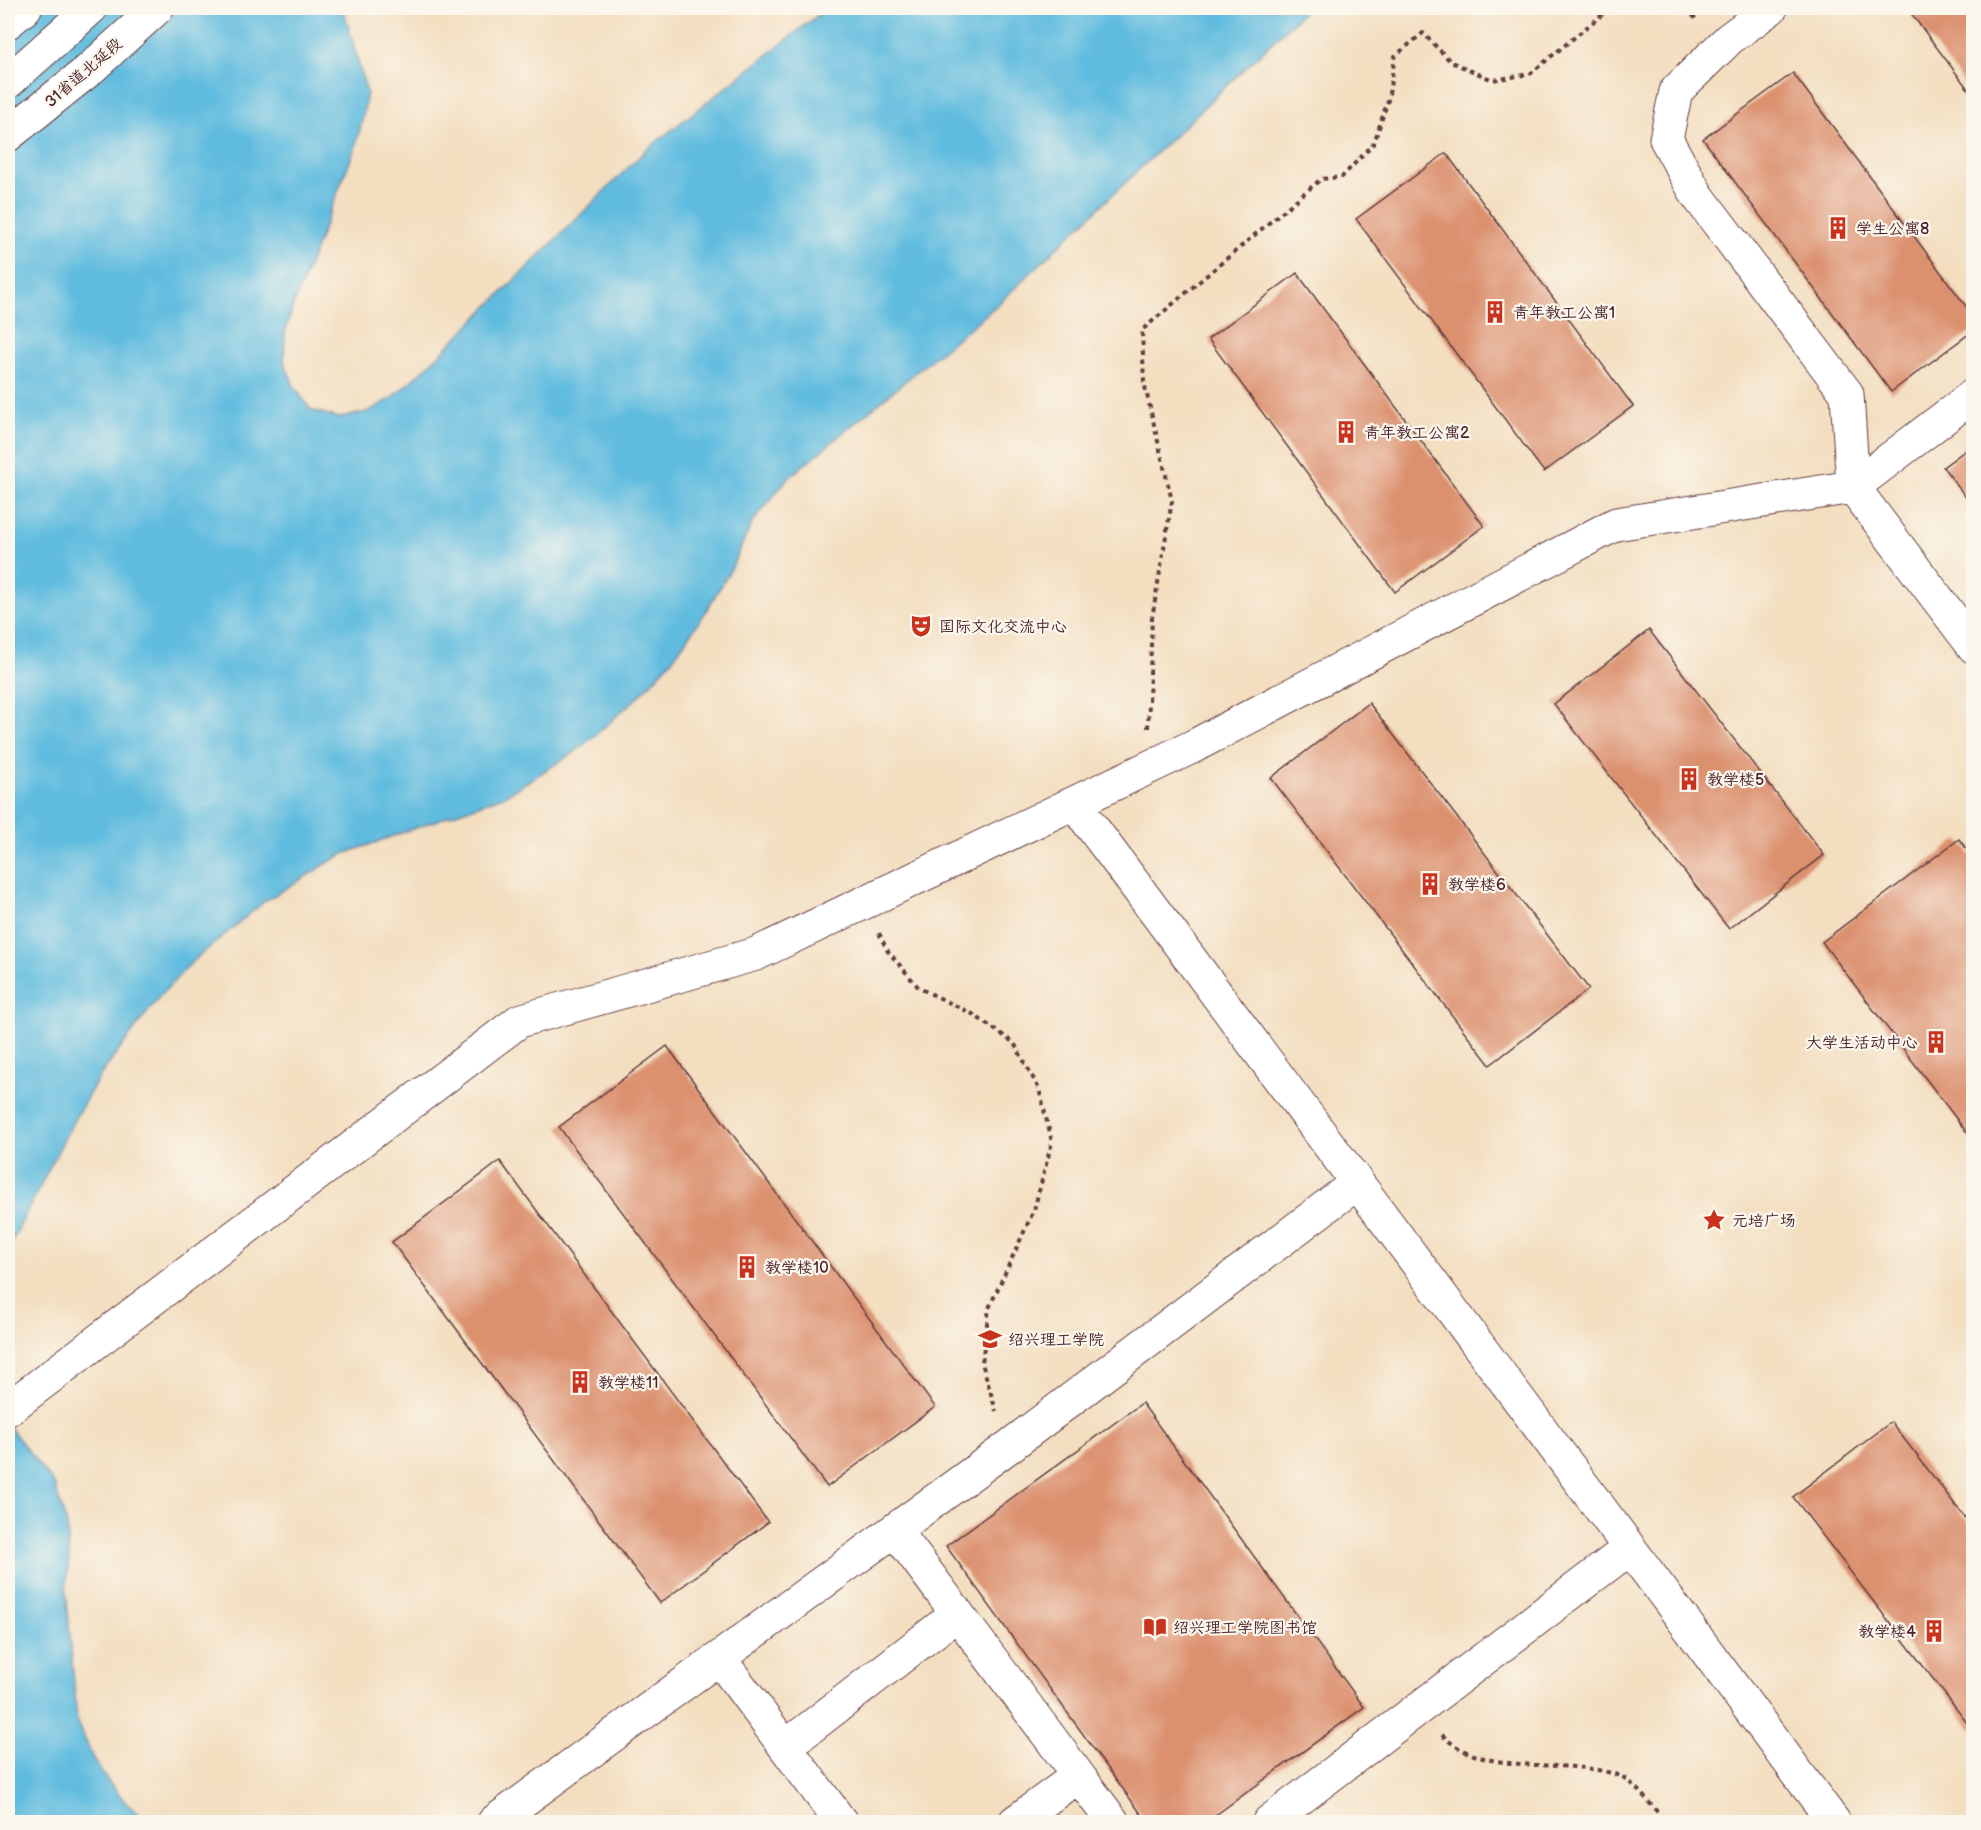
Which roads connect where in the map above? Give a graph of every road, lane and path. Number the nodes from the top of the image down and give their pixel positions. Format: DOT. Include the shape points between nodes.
graph roads {
  1 [pos="25,8"];
  2 [pos="91,8"];
  3 [pos="157,8"];
  4 [pos="1615,8"];
  5 [pos="1771,8"];
  6 [pos="8,22"];
  7 [pos="8,82"];
  8 [pos="8,135"];
  9 [pos="1974,396"];
  10 [pos="1853,487"];
  11 [pos="1974,647"];
  12 [pos="1147,768"];
  13 [pos="1074,803"];
  14 [pos="864,903"];
  15 [pos="1357,1183"];
  16 [pos="13,1405"];
  17 [pos="1007,1448"];
  18 [pos="895,1530"];
  19 [pos="1630,1548"];
  20 [pos="957,1614"];
  21 [pos="719,1658"];
  22 [pos="1416,1711"];
  23 [pos="785,1747"];
  24 [pos="1078,1776"];
  25 [pos="494,1822"];
  26 [pos="841,1822"];
  27 [pos="1015,1822"];
  28 [pos="1113,1822"];
  29 [pos="1269,1822"];
  30 [pos="1664,1822"];
  31 [pos="1834,1822"];
  1 -- 6 [label="main road"];
  2 -- 7 [label="main road"];
  3 -- 8 [label="main road, 31省道北延段" via="89,70"];
  4 -- 12 [label="path" via="1530,74 1493,80 1451,62 1424,33 1395,56 1388,100 1374,143 1342,177 1321,179 1142,330 1144,382 1172,501 1152,618"];
  5 -- 10 [label="main road" via="1729,39 1676,91 1666,139 1697,195 1847,394"];
  9 -- 10 [label="main road"];
  10 -- 11 [label="main road"];
  10 -- 12 [label="main road" via="1616,524"];
  12 -- 13 [label="main road"];
  13 -- 14 [label="main road"];
  13 -- 15 [label="main road"];
  14 -- 16 [label="main road" via="756,954 519,1021"];
  14 -- 17 [label="path" via="887,950 919,988 971,1013 1014,1043 1039,1089 1052,1142 1034,1210 989,1308 982,1363"];
  15 -- 17 [label="main road"];
  15 -- 19 [label="main road"];
  17 -- 18 [label="main road"];
  18 -- 20 [label="main road"];
  18 -- 21 [label="main road"];
  19 -- 22 [label="main road"];
  19 -- 31 [label="main road"];
  20 -- 23 [label="main road"];
  20 -- 24 [label="main road"];
  21 -- 23 [label="main road"];
  21 -- 25 [label="main road"];
  22 -- 29 [label="main road"];
  22 -- 30 [label="path" via="1446,1740 1488,1760 1571,1766 1622,1776"];
  23 -- 26 [label="main road"];
  24 -- 27 [label="main road"];
  24 -- 28 [label="main road"];
}
